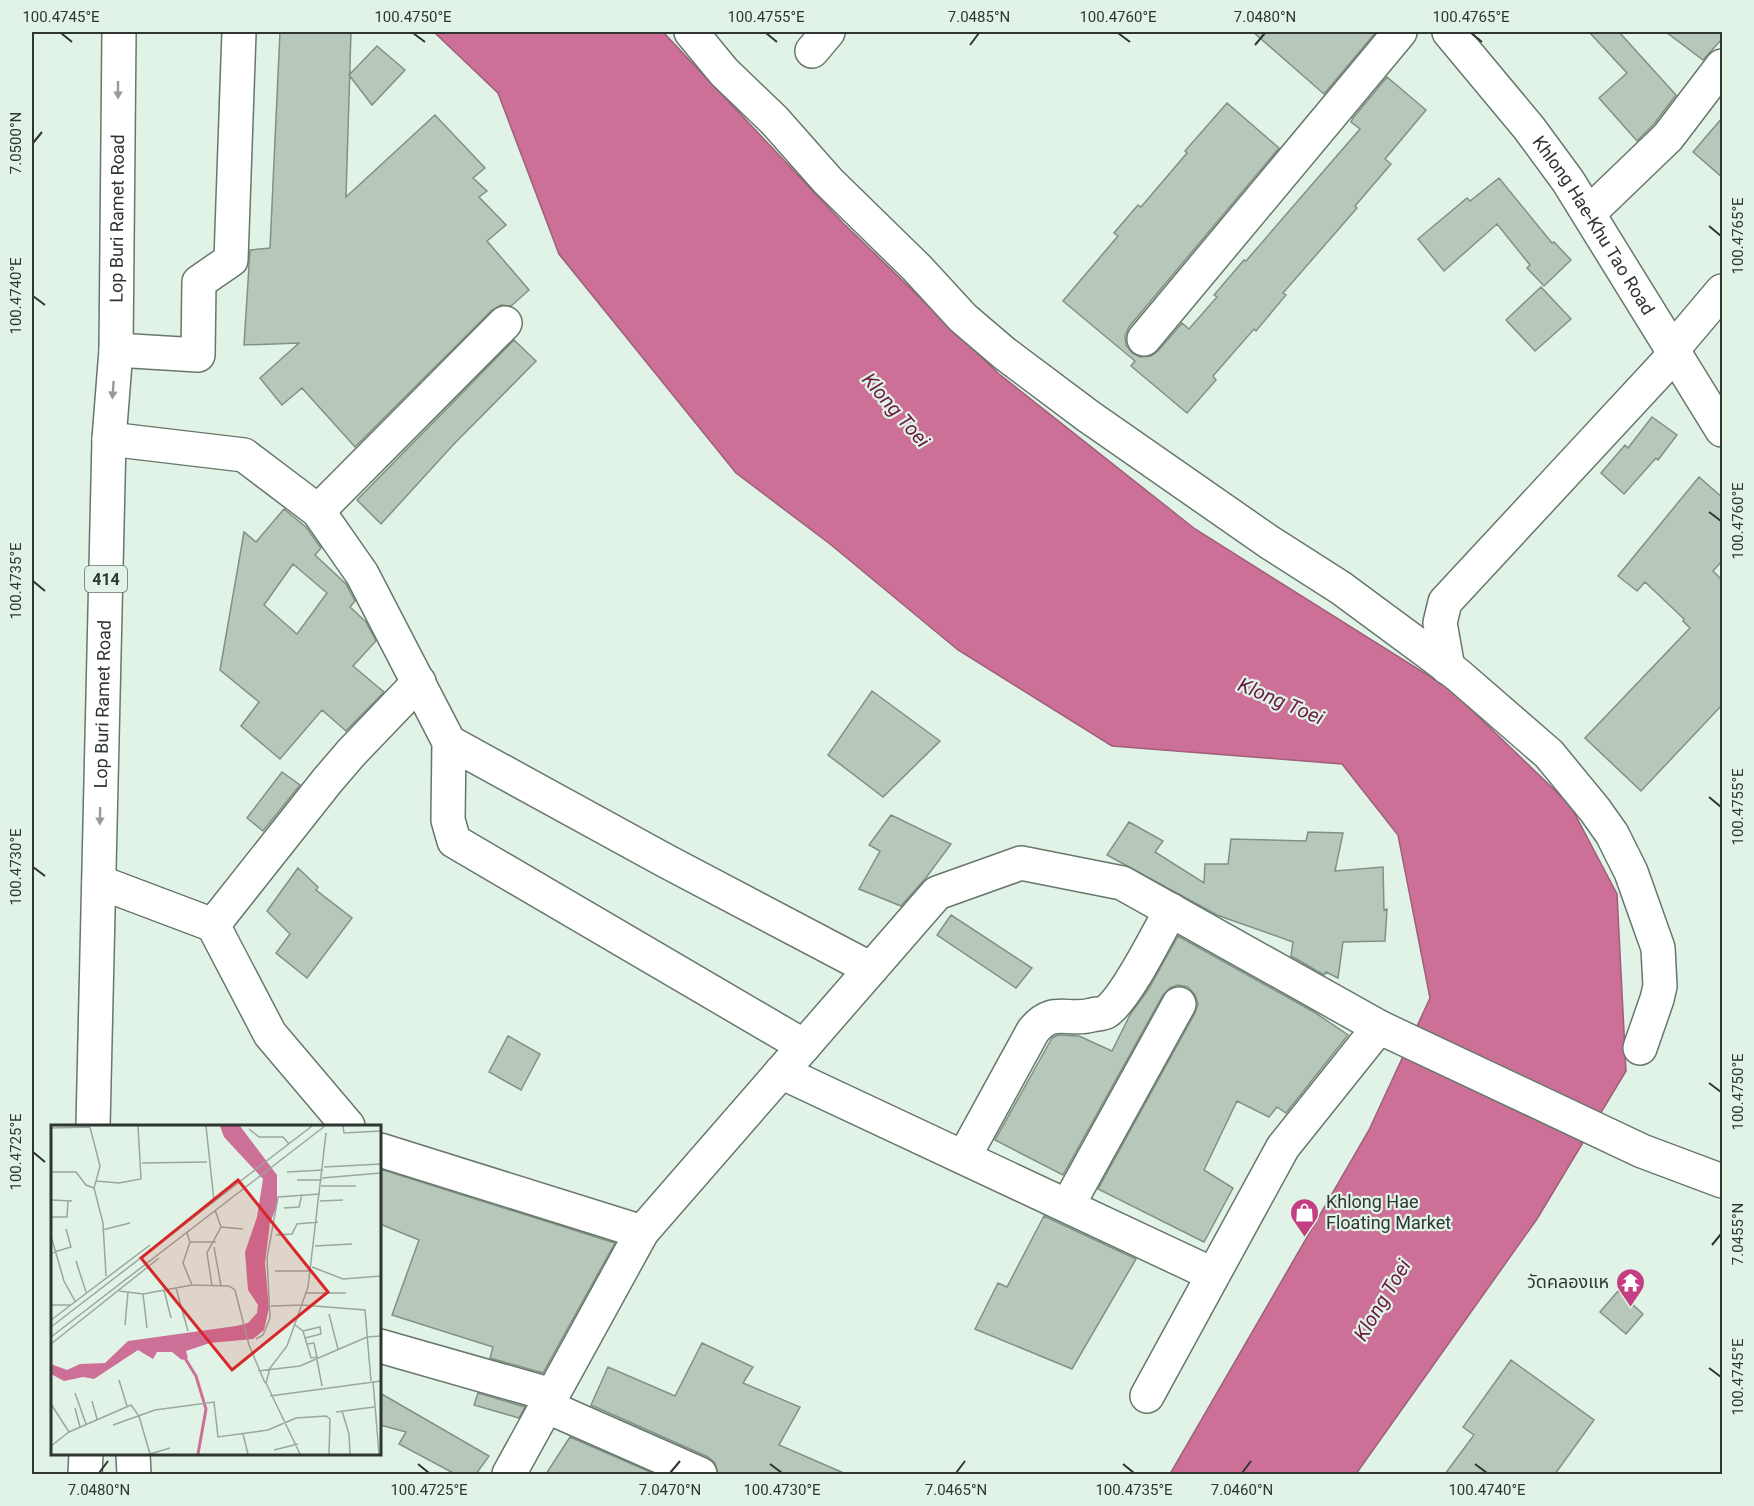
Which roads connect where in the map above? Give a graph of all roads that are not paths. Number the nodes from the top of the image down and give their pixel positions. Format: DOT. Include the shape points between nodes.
graph roads {
  1 [pos="119,32"];
  2 [pos="239,32"];
  3 [pos="692,32"];
  4 [pos="1400,32"];
  5 [pos="1449,32"];
  6 [pos="1722,66"];
  7 [pos="1589,213"];
  8 [pos="1722,291"];
  9 [pos="505,323"];
  10 [pos="1144,339"];
  11 [pos="116,350"];
  12 [pos="1674,351"];
  13 [pos="1722,430"];
  14 [pos="109,439"];
  15 [pos="318,511"];
  16 [pos="1448,668"];
  17 [pos="420,682"];
  18 [pos="449,742"];
  19 [pos="99,882"];
  20 [pos="1171,910"];
  21 [pos="213,925"];
  22 [pos="871,969"];
  23 [pos="1179,1004"];
  24 [pos="1390,1032"];
  25 [pos="804,1046"];
  26 [pos="1640,1048"];
  27 [pos="781,1072"];
  28 [pos="93,1125"];
  29 [pos="114,1125"];
  30 [pos="347,1125"];
  31 [pos="381,1150"];
  32 [pos="964,1157"];
  33 [pos="1722,1181"];
  34 [pos="1068,1205"];
  35 [pos="642,1232"];
  36 [pos="1212,1274"];
  37 [pos="381,1346"];
  38 [pos="1147,1396"];
  39 [pos="550,1401"];
  40 [pos="86,1455"];
  41 [pos="133,1455"];
  42 [pos="85,1474"];
  43 [pos="134,1474"];
  44 [pos="509,1474"];
  45 [pos="700,1474"];
  1 -- 11 [label="street, Lop Buri Ramet Road / 414, one-way"];
  2 -- 11 [label="street" via="231,260 199,282 198,356"];
  3 -- 16 [label="street" via="724,72 774,120 828,181 979,332 1088,416 1341,588"];
  4 -- 10 [label="street"];
  5 -- 7 [label="street, Khlong Hae-Khu Tao Road" via="1529,128"];
  6 -- 7 [label="street" via="1668,137"];
  7 -- 12 [label="street, Khlong Hae-Khu Tao Road"];
  8 -- 12 [label="street"];
  9 -- 15 [label="street"];
  11 -- 14 [label="street, Lop Buri Ramet Road / 414, one-way"];
  12 -- 13 [label="street, Khlong Hae-Khu Tao Road"];
  12 -- 16 [label="street" via="1445,602 1440,623"];
  14 -- 15 [label="street" via="244,455"];
  14 -- 19 [label="street, Lop Buri Ramet Road / 414, one-way"];
  15 -- 17 [label="street" via="362,574"];
  16 -- 26 [label="street" via="1549,754 1595,810 1622,853 1658,948 1660,986"];
  17 -- 18 [label="street"];
  17 -- 21 [label="street" via="333,774"];
  18 -- 22 [label="street"];
  18 -- 25 [label="street" via="448,820 454,841"];
  19 -- 21 [label="street"];
  19 -- 28 [label="street, Lop Buri Ramet Road / 414"];
  19 -- 29 [label="street, 414"];
  20 -- 22 [label="street" via="1122,883 1021,863 937,893"];
  20 -- 24 [label="street"];
  20 -- 32 [label="street" via="1123,993 1105,1012 1081,1018 1056,1016 1042,1021 1033,1031"];
  21 -- 30 [label="street" via="270,1034"];
  22 -- 25 [label="street"];
  23 -- 34 [label="street"];
  24 -- 33 [label="street" via="1642,1151"];
  24 -- 36 [label="street" via="1283,1147"];
  25 -- 27 [label="street"];
  27 -- 32 [label="street"];
  27 -- 35 [label="street"];
  31 -- 35 [label="street"];
  32 -- 34 [label="street"];
  34 -- 36 [label="street"];
  35 -- 39 [label="street"];
  36 -- 38 [label="street"];
  37 -- 39 [label="street"];
  39 -- 44 [label="street"];
  39 -- 45 [label="street"];
  40 -- 42 [label="street"];
  41 -- 43 [label="street"];
}
